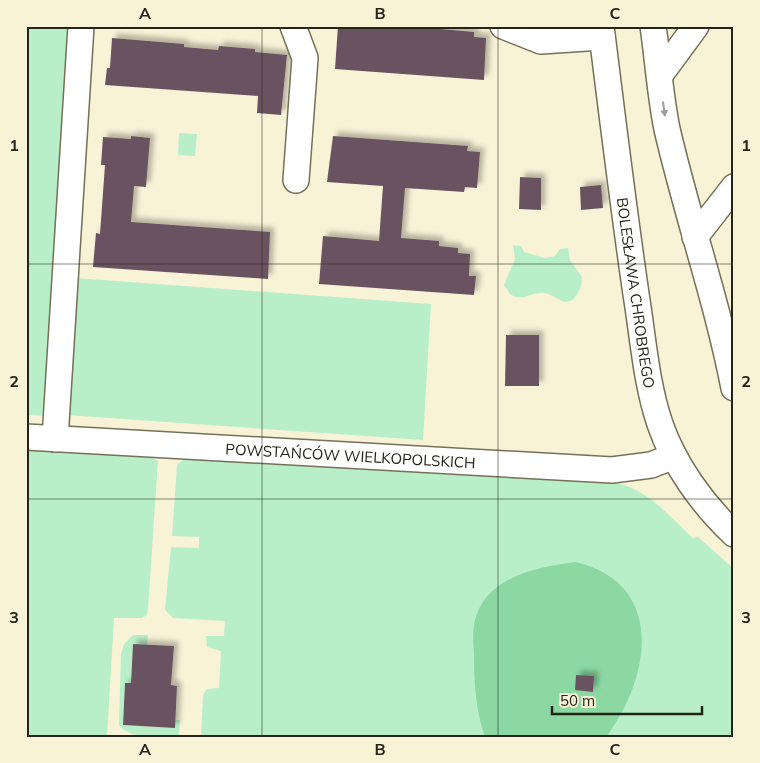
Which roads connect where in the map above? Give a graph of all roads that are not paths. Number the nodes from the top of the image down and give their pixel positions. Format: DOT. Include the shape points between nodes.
graph roads {
  1 [pos="82,26"];
  2 [pos="293,26"];
  3 [pos="503,26"];
  4 [pos="653,26"];
  5 [pos="696,26"];
  6 [pos="601,32"];
  7 [pos="660,75"];
  8 [pos="296,180"];
  9 [pos="734,186"];
  10 [pos="695,237"];
  11 [pos="728,317"];
  12 [pos="734,388"];
  13 [pos="26,437"];
  14 [pos="55,439"];
  15 [pos="674,456"];
  16 [pos="734,534"];
  1 -- 14 [label="street"];
  2 -- 8 [label="street" via="305,58"];
  3 -- 6 [label="street" via="541,41"];
  4 -- 7 [label="street"];
  5 -- 7 [label="street"];
  6 -- 15 [label="street, BOLESŁAWA CHROBREGO" via="650,384 660,424"];
  7 -- 10 [label="street, one-way" via="667,127"];
  9 -- 10 [label="street"];
  10 -- 11 [label="street"];
  11 -- 12 [label="street"];
  13 -- 14 [label="street, POWSTAŃCÓW WIELKOPOLSKICH"];
  14 -- 15 [label="street, POWSTAŃCÓW WIELKOPOLSKICH" via="612,470 651,465"];
  15 -- 16 [label="street, BOLESŁAWA CHROBREGO" via="688,479"];
}
